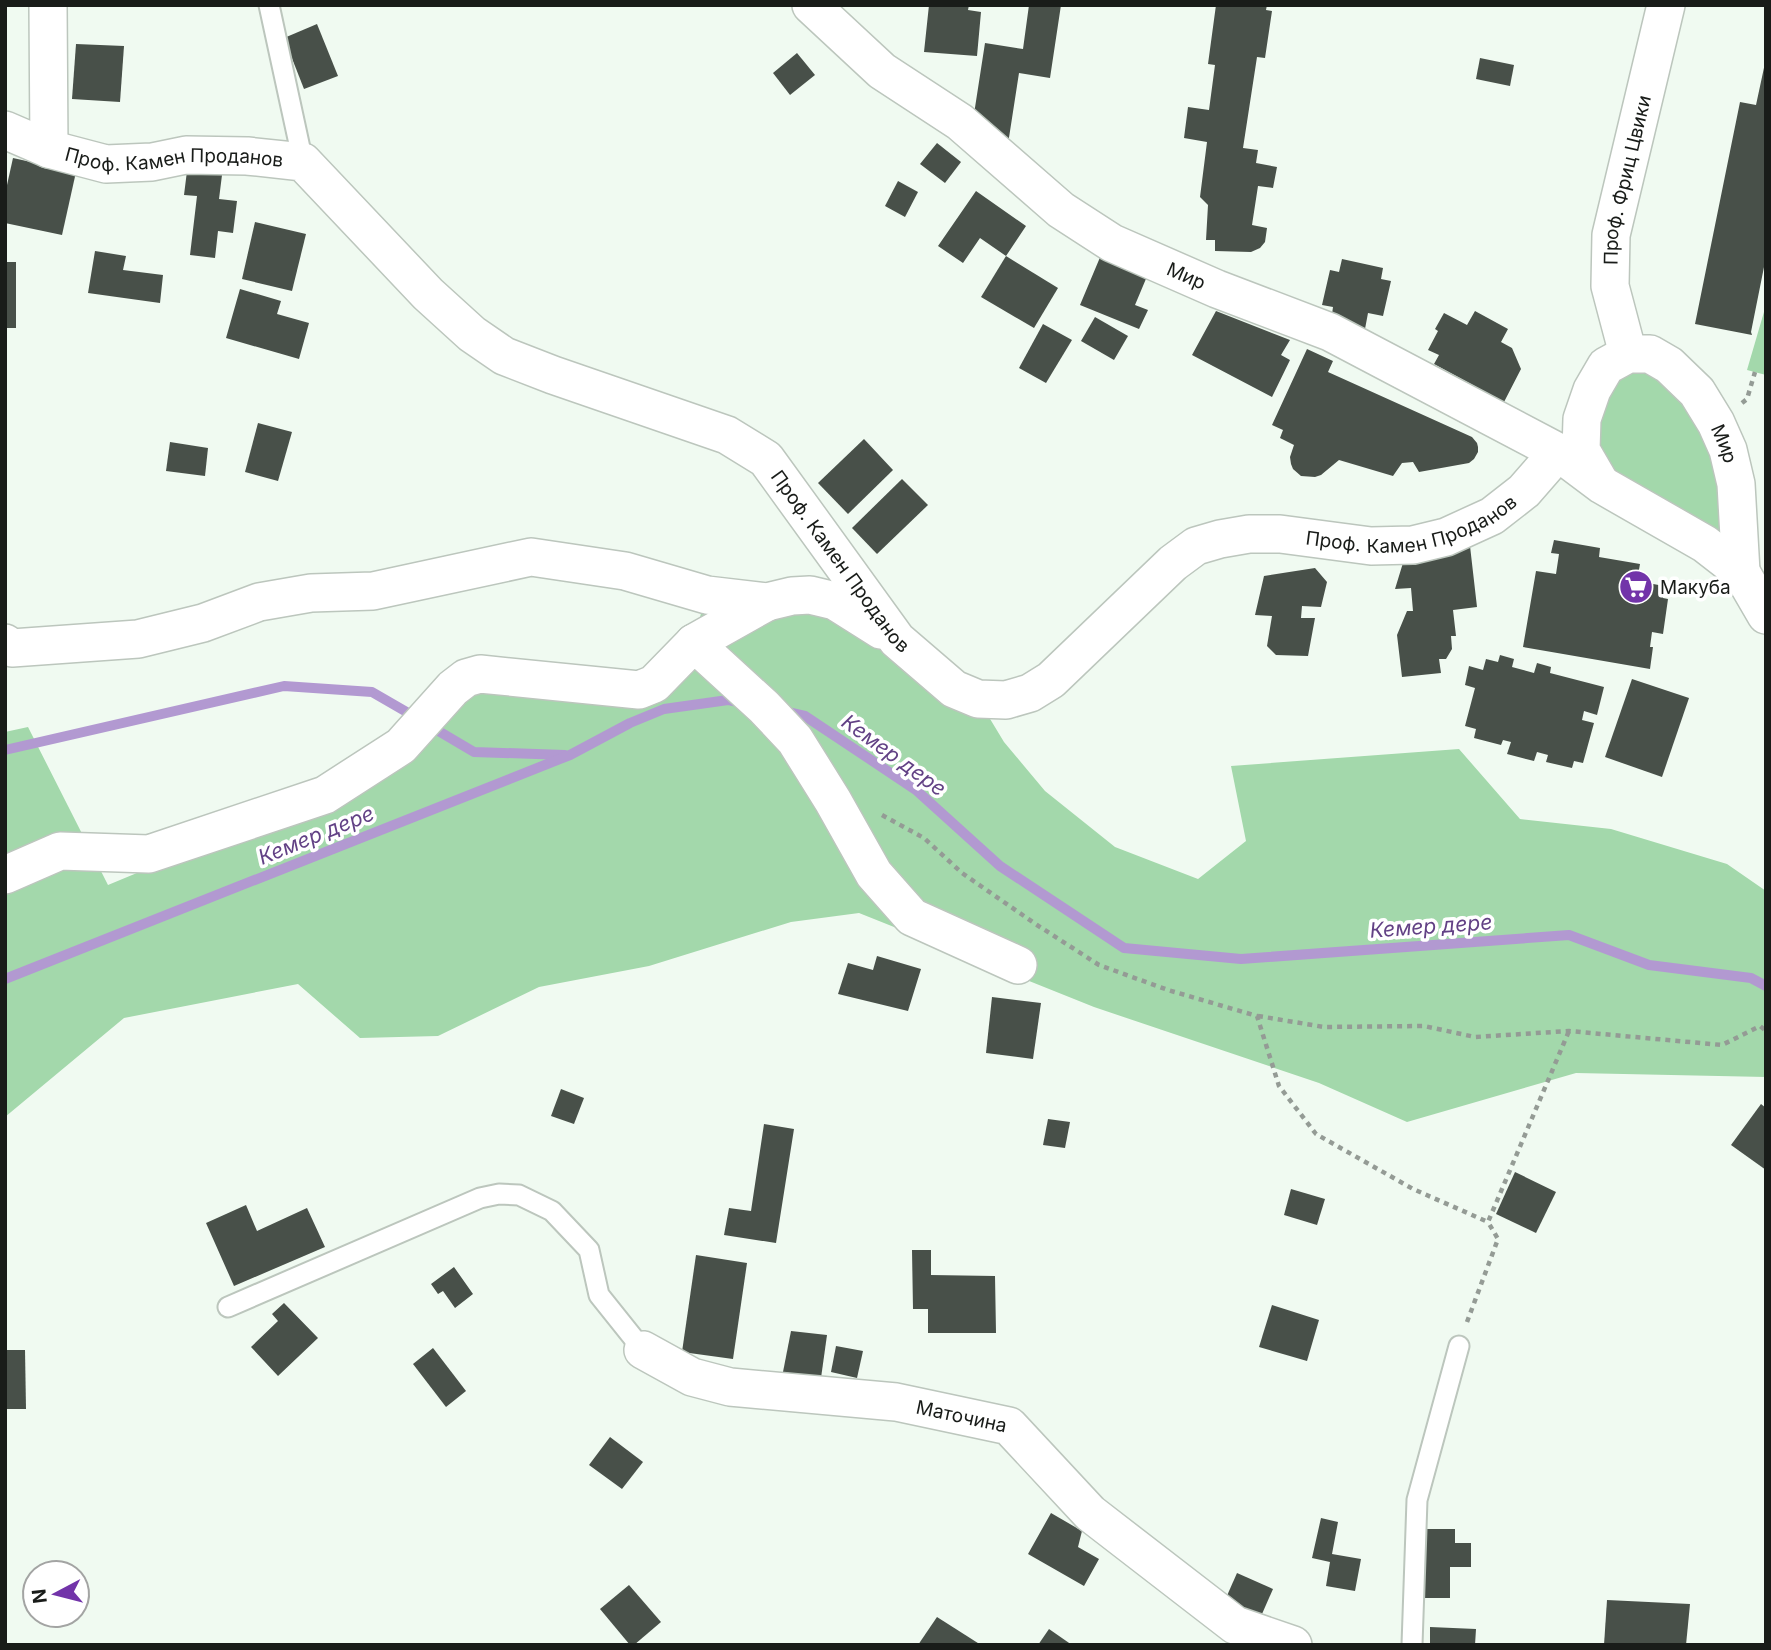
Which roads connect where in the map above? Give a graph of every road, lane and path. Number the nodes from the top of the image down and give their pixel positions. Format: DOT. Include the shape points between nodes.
graph roads {
  1 [pos="48,5"];
  2 [pos="269,5"];
  3 [pos="811,5"];
  4 [pos="1666,5"];
  5 [pos="5,130"];
  6 [pos="49,149"];
  7 [pos="303,162"];
  8 [pos="1628,354"];
  9 [pos="1558,452"];
  10 [pos="1602,485"];
  11 [pos="1741,572"];
  12 [pos="767,602"];
  13 [pos="1766,615"];
  14 [pos="897,640"];
  15 [pos="5,643"];
  16 [pos="694,643"];
  17 [pos="833,801"];
  18 [pos="5,874"];
  19 [pos="1018,965"];
  20 [pos="1257,1016"];
  21 [pos="1569,1031"];
  22 [pos="1766,1031"];
  23 [pos="1488,1222"];
  24 [pos="228,1307"];
  25 [pos="1459,1346"];
  26 [pos="643,1350"];
  27 [pos="1293,1645"];
  28 [pos="1412,1645"];
  1 -- 6 [label="street"];
  2 -- 7 [label="lane"];
  3 -- 9 [label="street, Мир" via="882,71 960,122 1061,211 1112,243 1330,332"];
  4 -- 8 [label="street, Проф. Фриц Цвики" via="1611,235 1610,286"];
  5 -- 6 [label="street, Проф. Камен Проданов"];
  6 -- 7 [label="street, Проф. Камен Проданов" via="106,164 152,163 186,155"];
  7 -- 14 [label="street, Проф. Камен Проданов" via="428,293 504,356 727,435 766,458"];
  8 -- 10 [label="street, Мир" via="1606,366 1582,419 1581,450"];
  8 -- 11 [label="street, Мир" via="1650,354 1669,365 1697,392 1716,423 1736,484"];
  9 -- 10 [label="street, Мир"];
  9 -- 14 [label="street, Проф. Камен Проданов" via="1524,491 1493,516 1446,537 1413,545 1371,546 1249,534 1196,546 1172,563 1051,680 1030,694 1006,700 978,699 954,689"];
  10 -- 11 [label="street, Мир" via="1705,544"];
  11 -- 13 [label="street, Мир"];
  12 -- 14 [label="street" via="810,595 835,601"];
  12 -- 15 [label="street" via="707,595 625,571 531,557 373,591 312,593 259,602 138,639 12,648"];
  12 -- 16 [label="street"];
  16 -- 17 [label="street" via="795,740"];
  16 -- 18 [label="street" via="654,684 639,690 480,674 467,678 401,746 325,795 149,854 60,851"];
  17 -- 19 [label="street" via="874,874 912,917"];
  17 -- 20 [label="path" via="879,814 924,838 962,873 1099,965"];
  20 -- 21 [label="path" via="1324,1027 1424,1026 1475,1037"];
  20 -- 23 [label="path" via="1279,1086 1316,1133 1413,1189"];
  21 -- 22 [label="path" via="1722,1045 1760,1026"];
  21 -- 23 [label="path"];
  23 -- 25 [label="path" via="1498,1239"];
  24 -- 26 [label="lane" via="481,1198 519,1195 552,1211 589,1250 599,1295"];
  25 -- 28 [label="lane" via="1417,1500"];
  26 -- 27 [label="street, Маточина" via="692,1377 730,1387 896,1402 1009,1426 1090,1513 1235,1625"];
}
